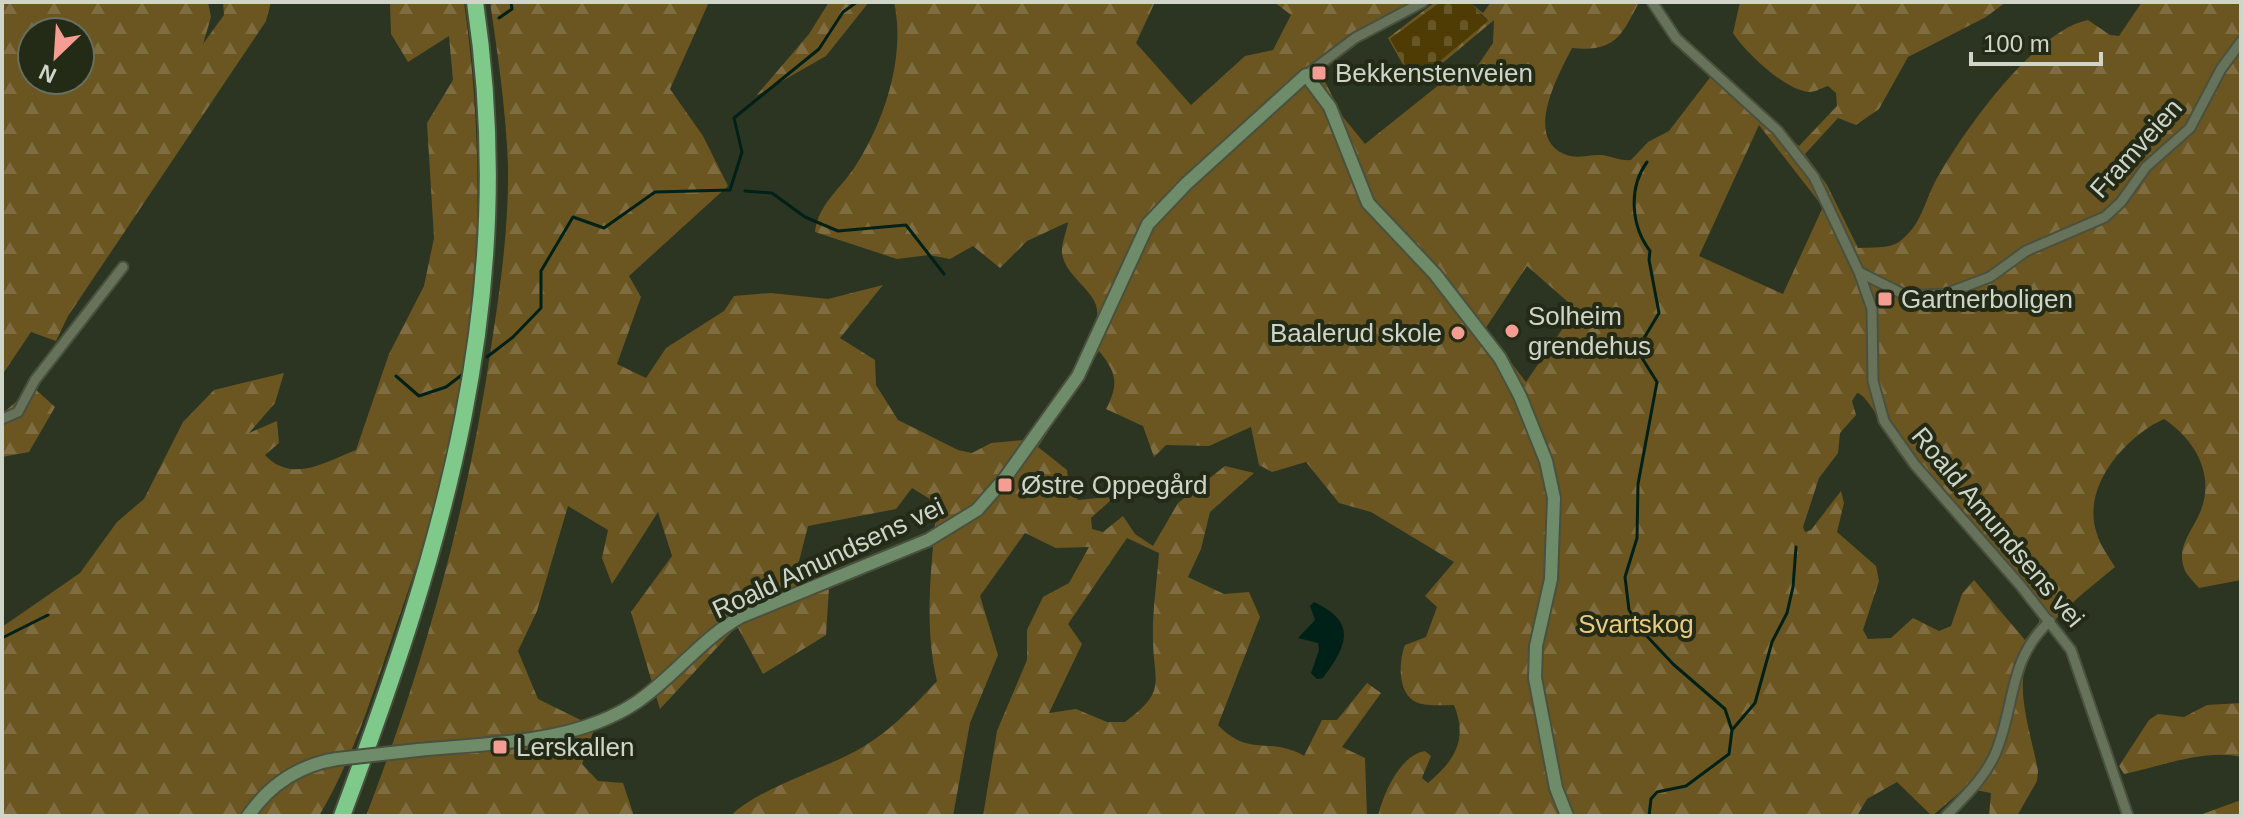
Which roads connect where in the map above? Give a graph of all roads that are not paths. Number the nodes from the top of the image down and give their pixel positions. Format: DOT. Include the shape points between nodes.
graph roads {
  1 [pos="475,2"];
  2 [pos="482,2"];
  3 [pos="1423,2"];
  4 [pos="1652,2"];
  5 [pos="2241,42"];
  6 [pos="1306,75"];
  7 [pos="123,267"];
  8 [pos="1859,272"];
  9 [pos="2,419"];
  10 [pos="2050,621"];
  11 [pos="353,787"];
  12 [pos="248,816"];
  13 [pos="333,816"];
  14 [pos="342,816"];
  15 [pos="350,816"];
  16 [pos="1567,816"];
  17 [pos="1946,816"];
  18 [pos="2128,816"];
  1 -- 11 [label="highway" via="485,102 487,209 469,401 426,579"];
  2 -- 15 [label="highway" via="492,90 495,208 475,402 432,580"];
  3 -- 6 [label="street, Roald Amundsens vei" via="1355,38"];
  4 -- 8 [label="street, Roald Amundsens vei" via="1687,49 1799,155"];
  5 -- 8 [label="street, Framveien" via="2190,128 2146,167 2105,217 2026,251 1990,277 1945,294 1907,296"];
  6 -- 12 [label="main road, Roald Amundsens vei, bridge" via="1148,224 1078,376 1005,478 968,517 914,547 740,617 714,633 647,694 605,719 537,737 311,765 261,798"];
  6 -- 16 [label="main road" via="1330,107 1368,203 1435,274 1500,358 1546,461 1554,498 1551,579 1536,646 1535,678 1556,788"];
  7 -- 9 [label="street" via="35,380 18,412"];
  8 -- 10 [label="street, Roald Amundsens vei" via="1873,318 1873,381 1884,421 1915,465"];
  10 -- 17 [label="street" via="2019,661 2007,719 1989,766"];
  10 -- 18 [label="street, Roald Amundsens vei" via="2081,672"];
  11 -- 13 [label="street"];
  11 -- 14 [label="highway"];
}
